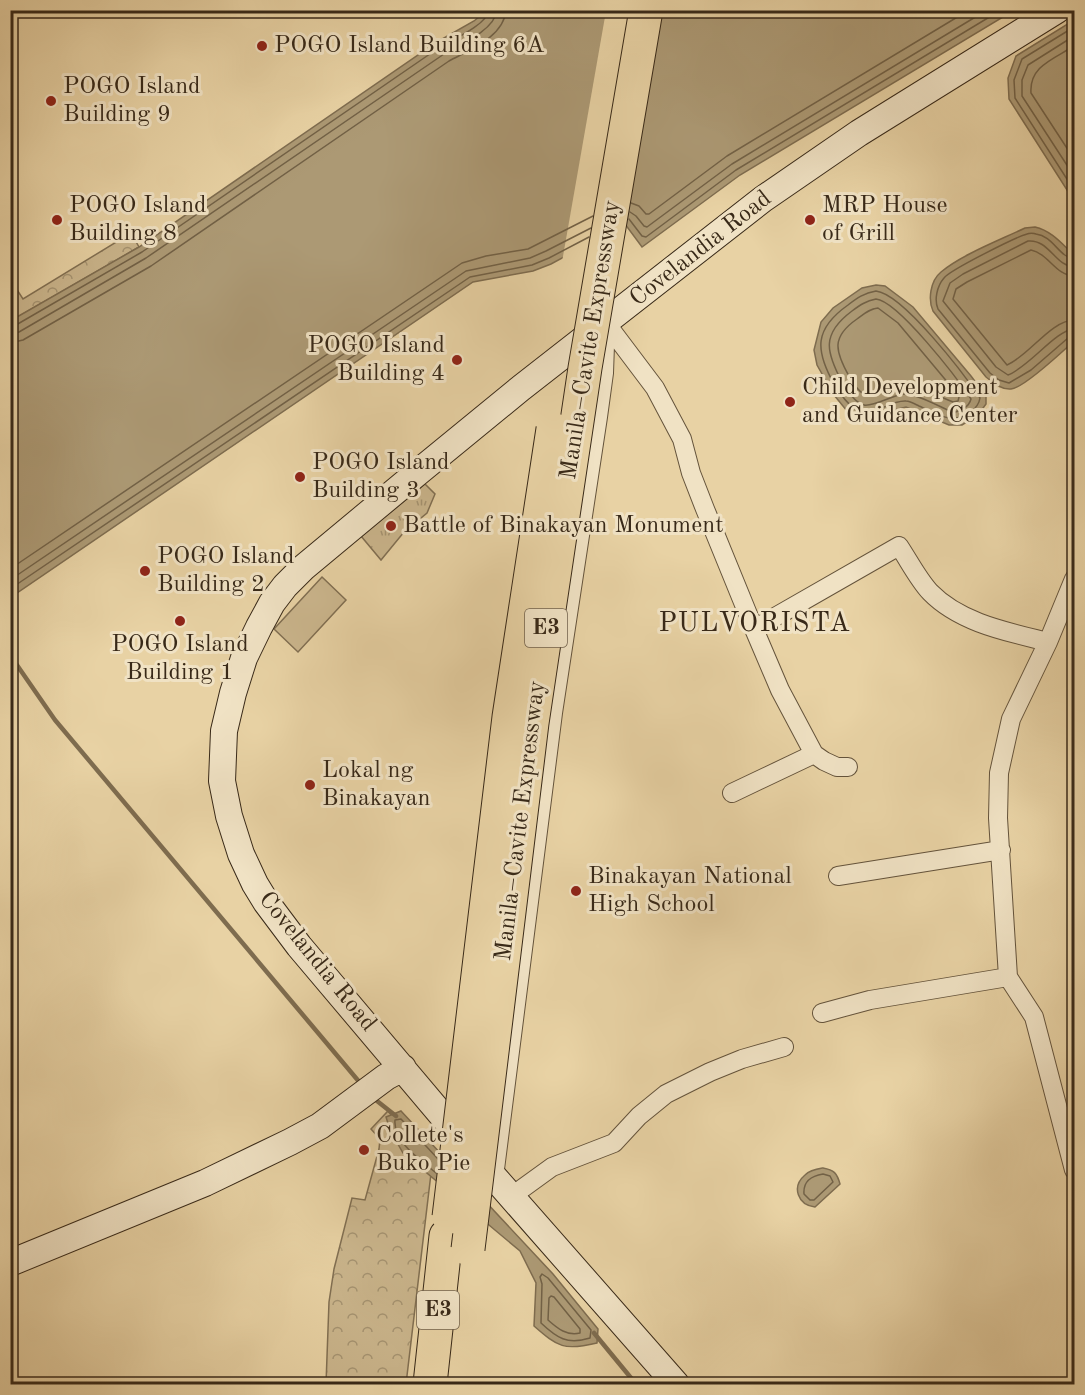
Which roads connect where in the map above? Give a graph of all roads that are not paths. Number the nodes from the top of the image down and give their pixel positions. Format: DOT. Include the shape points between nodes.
graph roads {
  1 [pos="624,10"];
  2 [pos="646,10"];
  3 [pos="1057,10"];
  4 [pos="609,326"];
  5 [pos="1074,579"];
  6 [pos="754,629"];
  7 [pos="1048,642"];
  8 [pos="814,754"];
  9 [pos="849,767"];
  10 [pos="732,793"];
  11 [pos="1001,850"];
  12 [pos="838,876"];
  13 [pos="1008,977"];
  14 [pos="822,1013"];
  15 [pos="784,1047"];
  16 [pos="395,1072"];
  17 [pos="1074,1170"];
  18 [pos="494,1177"];
  19 [pos="512,1196"];
  20 [pos="457,1243"];
  21 [pos="10,1263"];
  22 [pos="430,1384"];
  23 [pos="453,1384"];
  24 [pos="676,1384"];
  1 -- 20 [label="highway, Manila–Cavite Expressway / E3, bridge" via="561,375 509,717"];
  2 -- 20 [label="highway, Manila–Cavite Expressway / E3, bridge" via="585,368"];
  3 -- 4 [label="main road, Covelandia Road" via="859,133 763,199 679,263"];
  4 -- 6 [label="street" via="655,388 682,439 705,509"];
  4 -- 16 [label="main road, Covelandia Road" via="512,396 293,577 259,627 230,702 222,748 222,781 235,836 255,884 280,923"];
  4 -- 18 [label="street" via="553,713"];
  5 -- 7 [label="street"];
  6 -- 7 [label="street" via="899,546 930,592 950,608 1001,630"];
  6 -- 8 [label="street"];
  7 -- 11 [label="street" via="1011,719 1004,745 999,773"];
  8 -- 9 [label="street" via="837,767"];
  8 -- 10 [label="street"];
  11 -- 12 [label="street"];
  11 -- 13 [label="street"];
  13 -- 14 [label="street" via="870,1000"];
  13 -- 17 [label="street" via="1034,1017"];
  15 -- 19 [label="street" via="742,1059 666,1094 614,1143 552,1167"];
  16 -- 18 [label="main road, Covelandia Road"];
  16 -- 21 [label="main road" via="310,1131 205,1183"];
  18 -- 19 [label="main road, Covelandia Road"];
  19 -- 24 [label="main road, Covelandia Road"];
  20 -- 22 [label="highway, Manila–Cavite Expressway / E3"];
  20 -- 23 [label="highway, Manila–Cavite Expressway / E3"];
}
